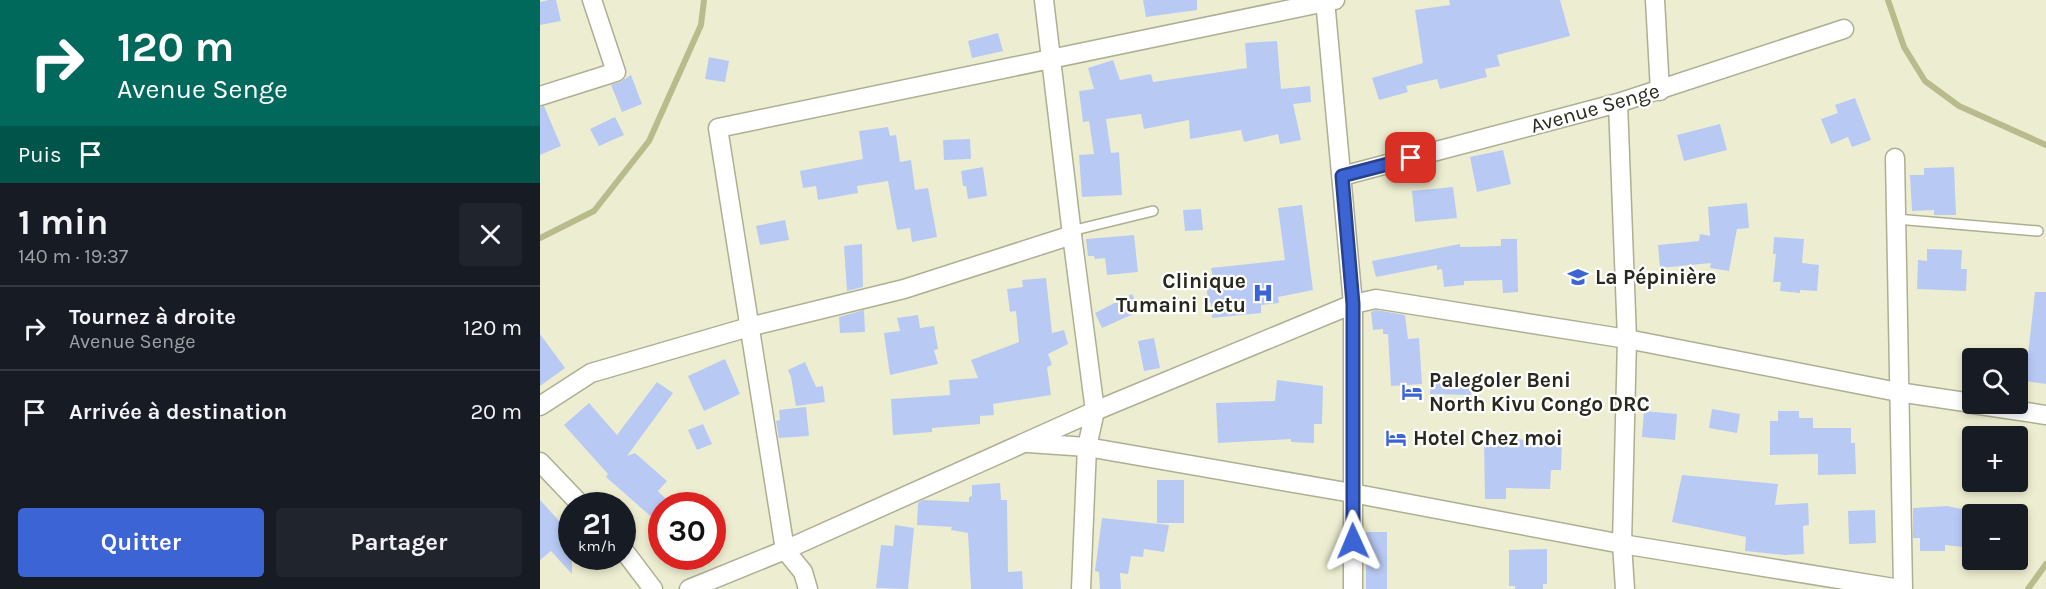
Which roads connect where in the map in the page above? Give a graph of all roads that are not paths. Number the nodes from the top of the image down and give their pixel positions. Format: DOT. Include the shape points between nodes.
graph roads {
  1 [pos="592,0"];
  2 [pos="1044,0"];
  3 [pos="1655,0"];
  4 [pos="1328,1"];
  5 [pos="1844,29"];
  6 [pos="1051,59"];
  7 [pos="1660,91"];
  8 [pos="540,96"];
  9 [pos="1618,103"];
  10 [pos="1895,158"];
  11 [pos="1342,176"];
  12 [pos="1153,211"];
  13 [pos="1896,219"];
  14 [pos="2038,231"];
  15 [pos="1072,233"];
  16 [pos="1353,304"];
  17 [pos="749,327"];
  18 [pos="1628,339"];
  19 [pos="1898,392"];
  20 [pos="1962,401"];
  21 [pos="540,406"];
  22 [pos="1095,411"];
  23 [pos="2028,412"];
  24 [pos="2046,415"];
  25 [pos="1026,443"];
  26 [pos="1087,447"];
  27 [pos="540,462"];
  28 [pos="569,492"];
  29 [pos="1352,493"];
  30 [pos="1622,544"];
  31 [pos="785,550"];
  32 [pos="636,567"];
  33 [pos="653,589"];
  34 [pos="689,589"];
  35 [pos="808,589"];
  36 [pos="1081,589"];
  37 [pos="1353,589"];
  38 [pos="1624,589"];
  39 [pos="1901,589"];
  1 -- 8 [label="street" via="616,72"];
  2 -- 6 [label="street"];
  3 -- 7 [label="street"];
  4 -- 6 [label="street"];
  4 -- 11 [label="street"];
  5 -- 7 [label="street, Avenue Senge"];
  6 -- 15 [label="street"];
  6 -- 17 [label="street" via="718,128"];
  7 -- 9 [label="street, Avenue Senge"];
  9 -- 11 [label="street, Avenue Senge"];
  9 -- 18 [label="street"];
  10 -- 13 [label="street"];
  11 -- 16 [label="street"];
  12 -- 15 [label="lane"];
  13 -- 14 [label="lane"];
  13 -- 19 [label="street"];
  15 -- 17 [label="street" via="904,289"];
  15 -- 22 [label="street"];
  16 -- 18 [label="street" via="1377,299"];
  16 -- 22 [label="street"];
  16 -- 29 [label="street"];
  17 -- 21 [label="street" via="591,373"];
  17 -- 31 [label="street"];
  18 -- 19 [label="street"];
  18 -- 30 [label="street"];
  19 -- 20 [label="street"];
  19 -- 39 [label="street"];
  22 -- 25 [label="street"];
  22 -- 26 [label="street"];
  23 -- 24 [label="street"];
  25 -- 26 [label="street"];
  25 -- 31 [label="street"];
  26 -- 29 [label="street"];
  26 -- 36 [label="street"];
  27 -- 28 [label="street"];
  29 -- 30 [label="street"];
  29 -- 37 [label="street"];
  30 -- 38 [label="street"];
  30 -- 39 [label="street"];
  31 -- 34 [label="street"];
  31 -- 35 [label="street" via="803,572"];
  32 -- 33 [label="street"];
}
